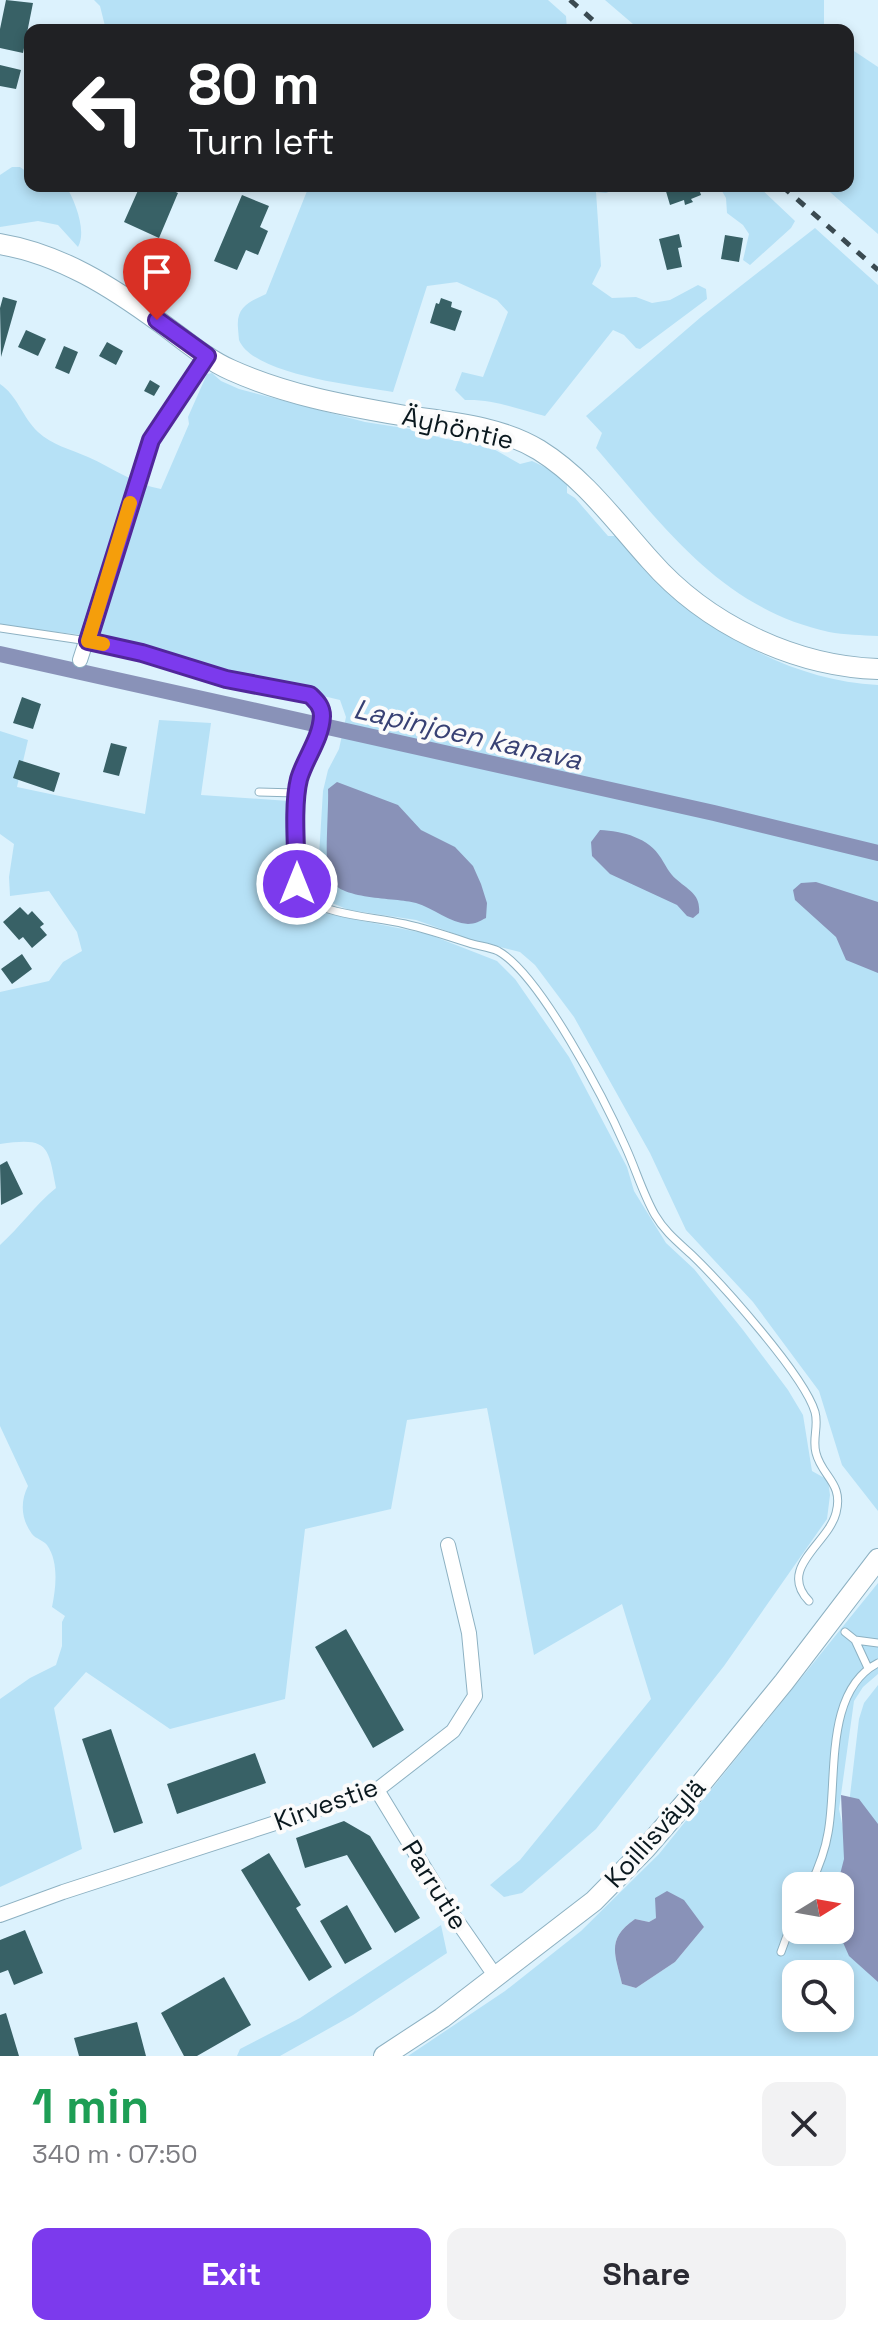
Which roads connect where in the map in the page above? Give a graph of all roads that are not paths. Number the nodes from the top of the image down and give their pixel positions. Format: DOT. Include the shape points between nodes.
graph roads {
  1 [pos="0,244"];
  2 [pos="207,356"];
  3 [pos="0,628"];
  4 [pos="88,641"];
  5 [pos="80,660"];
  6 [pos="878,669"];
  7 [pos="259,792"];
  8 [pos="296,793"];
  9 [pos="448,1545"];
  10 [pos="878,1559"];
  11 [pos="809,1601"];
  12 [pos="845,1632"];
  13 [pos="855,1640"];
  14 [pos="878,1643"];
  15 [pos="878,1663"];
  16 [pos="868,1668"];
  17 [pos="377,1790"];
  18 [pos="816,1872"];
  19 [pos="0,1915"];
  20 [pos="784,1944"];
  21 [pos="781,1952"];
  22 [pos="496,1977"];
  23 [pos="384,2056"];
  1 -- 2 [label="main road, Äyhöntie" via="46,255 82,272"];
  2 -- 4 [label="street" via="151,440"];
  2 -- 6 [label="main road, Äyhöntie" via="279,389 481,428 536,448 573,474 651,563 711,613 791,653"];
  3 -- 4 [label="lane"];
  4 -- 5 [label="street"];
  4 -- 8 [label="lane" via="226,679 310,695 322,715"];
  7 -- 8 [label="lane"];
  8 -- 11 [label="lane" via="300,897 350,915 406,924 498,951 522,971 587,1071 654,1214 746,1315 806,1394 815,1412 813,1440 819,1465 838,1494 836,1515 797,1580"];
  9 -- 17 [label="street, Kirvestie" via="469,1633 475,1696 453,1731"];
  10 -- 22 [label="main road, Koillisväylä" via="646,1848 594,1901"];
  12 -- 13 [label="lane"];
  13 -- 14 [label="lane"];
  13 -- 16 [label="lane"];
  15 -- 16 [label="lane"];
  16 -- 18 [label="lane" via="850,1688 838,1721 828,1834"];
  17 -- 19 [label="street, Kirvestie"];
  17 -- 22 [label="street, Parrutie"];
  20 -- 21 [label="lane"];
  22 -- 23 [label="main road, Koillisväylä"];
}
